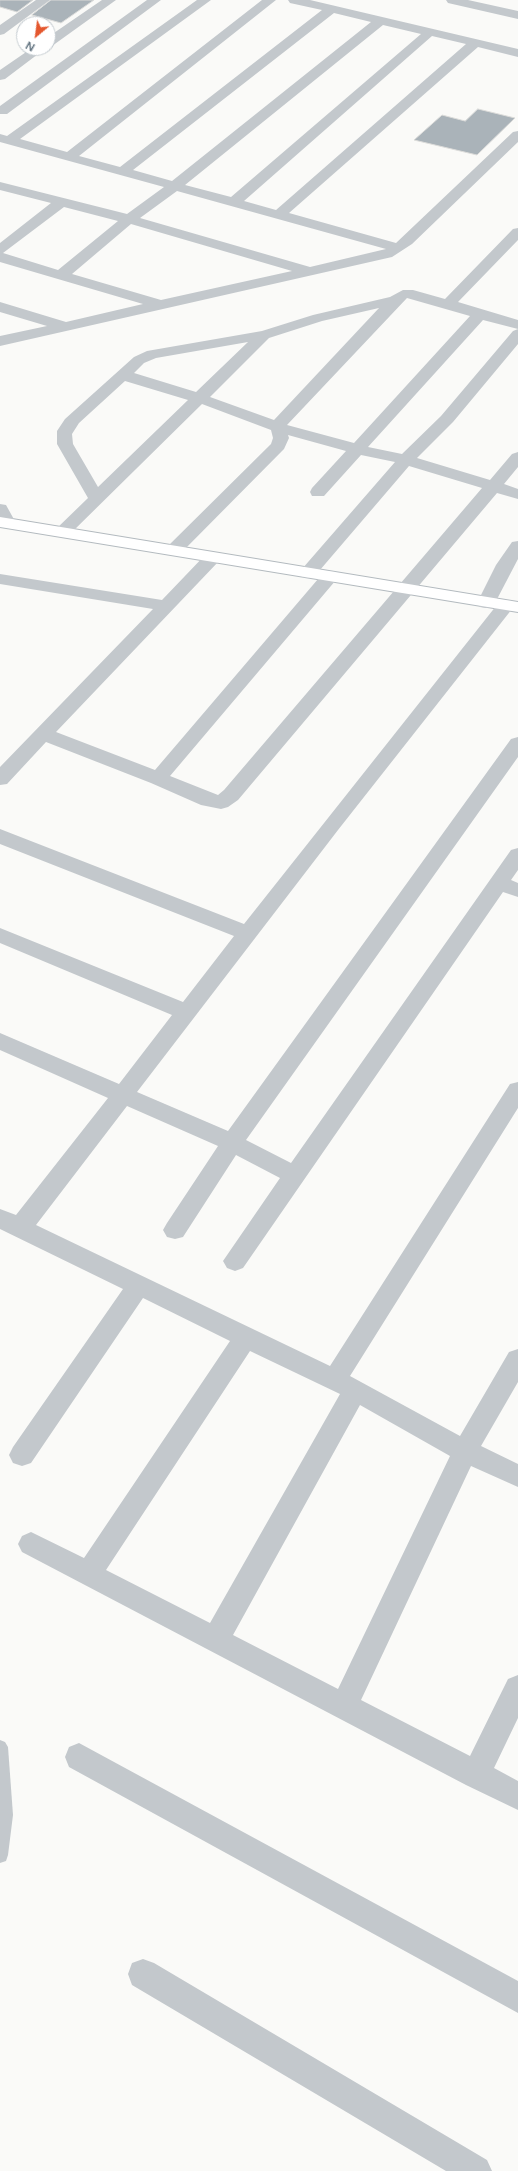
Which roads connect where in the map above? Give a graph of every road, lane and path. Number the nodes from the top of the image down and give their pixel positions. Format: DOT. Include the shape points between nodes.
graph roads {
  1 [pos="44,0"];
  2 [pos="110,0"];
  3 [pos="155,0"];
  4 [pos="205,0"];
  5 [pos="270,0"];
  6 [pos="294,0"];
  7 [pos="452,0"];
  8 [pos="332,9"];
  9 [pos="0,14"];
  10 [pos="518,15"];
  11 [pos="22,16"];
  12 [pos="16,17"];
  13 [pos="16,20"];
  14 [pos="381,20"];
  15 [pos="0,31"];
  16 [pos="430,32"];
  17 [pos="56,37"];
  18 [pos="475,43"];
  19 [pos="518,53"];
  20 [pos="29,56"];
  21 [pos="0,76"];
  22 [pos="2,111"];
  23 [pos="517,136"];
  24 [pos="5,139"];
  25 [pos="69,157"];
  26 [pos="123,171"];
  27 [pos="0,186"];
  28 [pos="175,186"];
  29 [pos="234,202"];
  30 [pos="60,203"];
  31 [pos="280,214"];
  32 [pos="129,219"];
  33 [pos="518,232"];
  34 [pos="399,248"];
  35 [pos="0,250"];
  36 [pos="0,257"];
  37 [pos="306,270"];
  38 [pos="61,275"];
  39 [pos="395,300"];
  40 [pos="447,304"];
  41 [pos="162,305"];
  42 [pos="0,307"];
  43 [pos="480,314"];
  44 [pos="518,325"];
  45 [pos="67,326"];
  46 [pos="518,334"];
  47 [pos="264,335"];
  48 [pos="0,341"];
  49 [pos="123,375"];
  50 [pos="199,398"];
  51 [pos="278,427"];
  52 [pos="356,449"];
  53 [pos="518,457"];
  54 [pos="406,460"];
  55 [pos="493,487"];
  56 [pos="318,492"];
  57 [pos="518,494"];
  58 [pos="96,498"];
  59 [pos="3,518"];
  60 [pos="63,531"];
  61 [pos="518,546"];
  62 [pos="174,550"];
  63 [pos="213,557"];
  64 [pos="511,566"];
  65 [pos="308,572"];
  66 [pos="330,576"];
  67 [pos="0,579"];
  68 [pos="405,589"];
  69 [pos="503,605"];
  70 [pos="168,606"];
  71 [pos="44,734"];
  72 [pos="518,743"];
  73 [pos="3,769"];
  74 [pos="158,778"];
  75 [pos="0,836"];
  76 [pos="518,855"];
  77 [pos="509,887"];
  78 [pos="248,933"];
  79 [pos="0,935"];
  80 [pos="186,1012"];
  81 [pos="0,1041"];
  82 [pos="518,1090"];
  83 [pos="122,1094"];
  84 [pos="232,1144"];
  85 [pos="295,1175"];
  86 [pos="10,1223"];
  87 [pos="175,1230"];
  88 [pos="235,1261"];
  89 [pos="139,1285"];
  90 [pos="246,1337"];
  91 [pos="518,1359"];
  92 [pos="345,1385"];
  93 [pos="465,1451"];
  94 [pos="22,1455"];
  95 [pos="518,1476"];
  96 [pos="31,1544"];
  97 [pos="89,1573"];
  98 [pos="216,1639"];
  99 [pos="518,1688"];
  100 [pos="344,1706"];
  101 [pos="0,1747"];
  102 [pos="79,1757"];
  103 [pos="476,1775"];
  104 [pos="518,1796"];
  105 [pos="0,1855"];
  106 [pos="143,1974"];
  107 [pos="518,1998"];
  108 [pos="476,2171"];
  1 -- 11 [label="street"];
  2 -- 17 [label="street"];
  3 -- 22 [label="street"];
  4 -- 24 [label="street"];
  5 -- 25 [label="street"];
  6 -- 8 [label="street"];
  7 -- 10 [label="street"];
  8 -- 14 [label="street"];
  8 -- 26 [label="street"];
  9 -- 12 [label="street"];
  13 -- 15 [label="street"];
  14 -- 16 [label="street"];
  14 -- 28 [label="street"];
  16 -- 18 [label="street"];
  16 -- 29 [label="street"];
  18 -- 19 [label="street"];
  18 -- 31 [label="street"];
  20 -- 21 [label="street"];
  23 -- 34 [label="street"];
  24 -- 25 [label="street"];
  25 -- 26 [label="street"];
  26 -- 28 [label="street"];
  27 -- 30 [label="street"];
  28 -- 29 [label="street"];
  28 -- 32 [label="street"];
  29 -- 31 [label="street"];
  30 -- 32 [label="street"];
  30 -- 35 [label="street"];
  31 -- 34 [label="street"];
  32 -- 37 [label="street"];
  32 -- 38 [label="street"];
  33 -- 40 [label="street"];
  34 -- 37 [label="street" via="387,254"];
  36 -- 38 [label="street"];
  37 -- 41 [label="street"];
  38 -- 41 [label="street"];
  39 -- 40 [label="street" via="403,294 413,294"];
  39 -- 47 [label="street" via="318,318"];
  39 -- 51 [label="street"];
  40 -- 43 [label="street"];
  41 -- 45 [label="street"];
  42 -- 45 [label="street"];
  43 -- 44 [label="street"];
  43 -- 52 [label="street"];
  45 -- 48 [label="street"];
  46 -- 54 [label="street" via="447,419"];
  47 -- 49 [label="street" via="152,354 139,360"];
  47 -- 50 [label="street"];
  49 -- 50 [label="street"];
  49 -- 58 [label="street" via="73,420 63,435 65,444"];
  50 -- 51 [label="street"];
  50 -- 58 [label="street"];
  51 -- 52 [label="street"];
  51 -- 62 [label="street" via="281,438 278,446"];
  52 -- 54 [label="street"];
  52 -- 56 [label="street"];
  53 -- 55 [label="street"];
  54 -- 55 [label="street"];
  54 -- 65 [label="street"];
  55 -- 57 [label="street"];
  55 -- 68 [label="street"];
  58 -- 60 [label="street"];
  59 -- 60 [label="street"];
  60 -- 62 [label="street"];
  61 -- 64 [label="street"];
  62 -- 63 [label="street"];
  63 -- 65 [label="street"];
  63 -- 70 [label="street"];
  64 -- 69 [label="street"];
  65 -- 66 [label="street"];
  66 -- 68 [label="street"];
  66 -- 74 [label="street"];
  67 -- 70 [label="street"];
  68 -- 69 [label="street"];
  68 -- 74 [label="street" via="236,788 221,802 208,800"];
  69 -- 78 [label="street"];
  70 -- 71 [label="street"];
  71 -- 73 [label="street"];
  71 -- 74 [label="street"];
  72 -- 84 [label="street"];
  75 -- 78 [label="street"];
  76 -- 77 [label="street"];
  77 -- 85 [label="street"];
  78 -- 80 [label="street"];
  79 -- 80 [label="street"];
  80 -- 83 [label="street"];
  81 -- 83 [label="street"];
  82 -- 92 [label="street"];
  83 -- 84 [label="street"];
  83 -- 86 [label="street"];
  84 -- 85 [label="street"];
  84 -- 87 [label="street"];
  85 -- 88 [label="street"];
  86 -- 89 [label="street"];
  89 -- 90 [label="street"];
  89 -- 94 [label="street"];
  90 -- 92 [label="street"];
  90 -- 97 [label="street"];
  91 -- 93 [label="street"];
  92 -- 93 [label="street"];
  92 -- 98 [label="street"];
  93 -- 95 [label="street"];
  93 -- 100 [label="street"];
  96 -- 97 [label="street"];
  97 -- 98 [label="street"];
  98 -- 100 [label="street"];
  99 -- 103 [label="street"];
  100 -- 103 [label="street"];
  101 -- 105 [label="lane" via="5,1790 3,1844"];
  102 -- 107 [label="street"];
  103 -- 104 [label="street"];
  106 -- 108 [label="street"];
}
